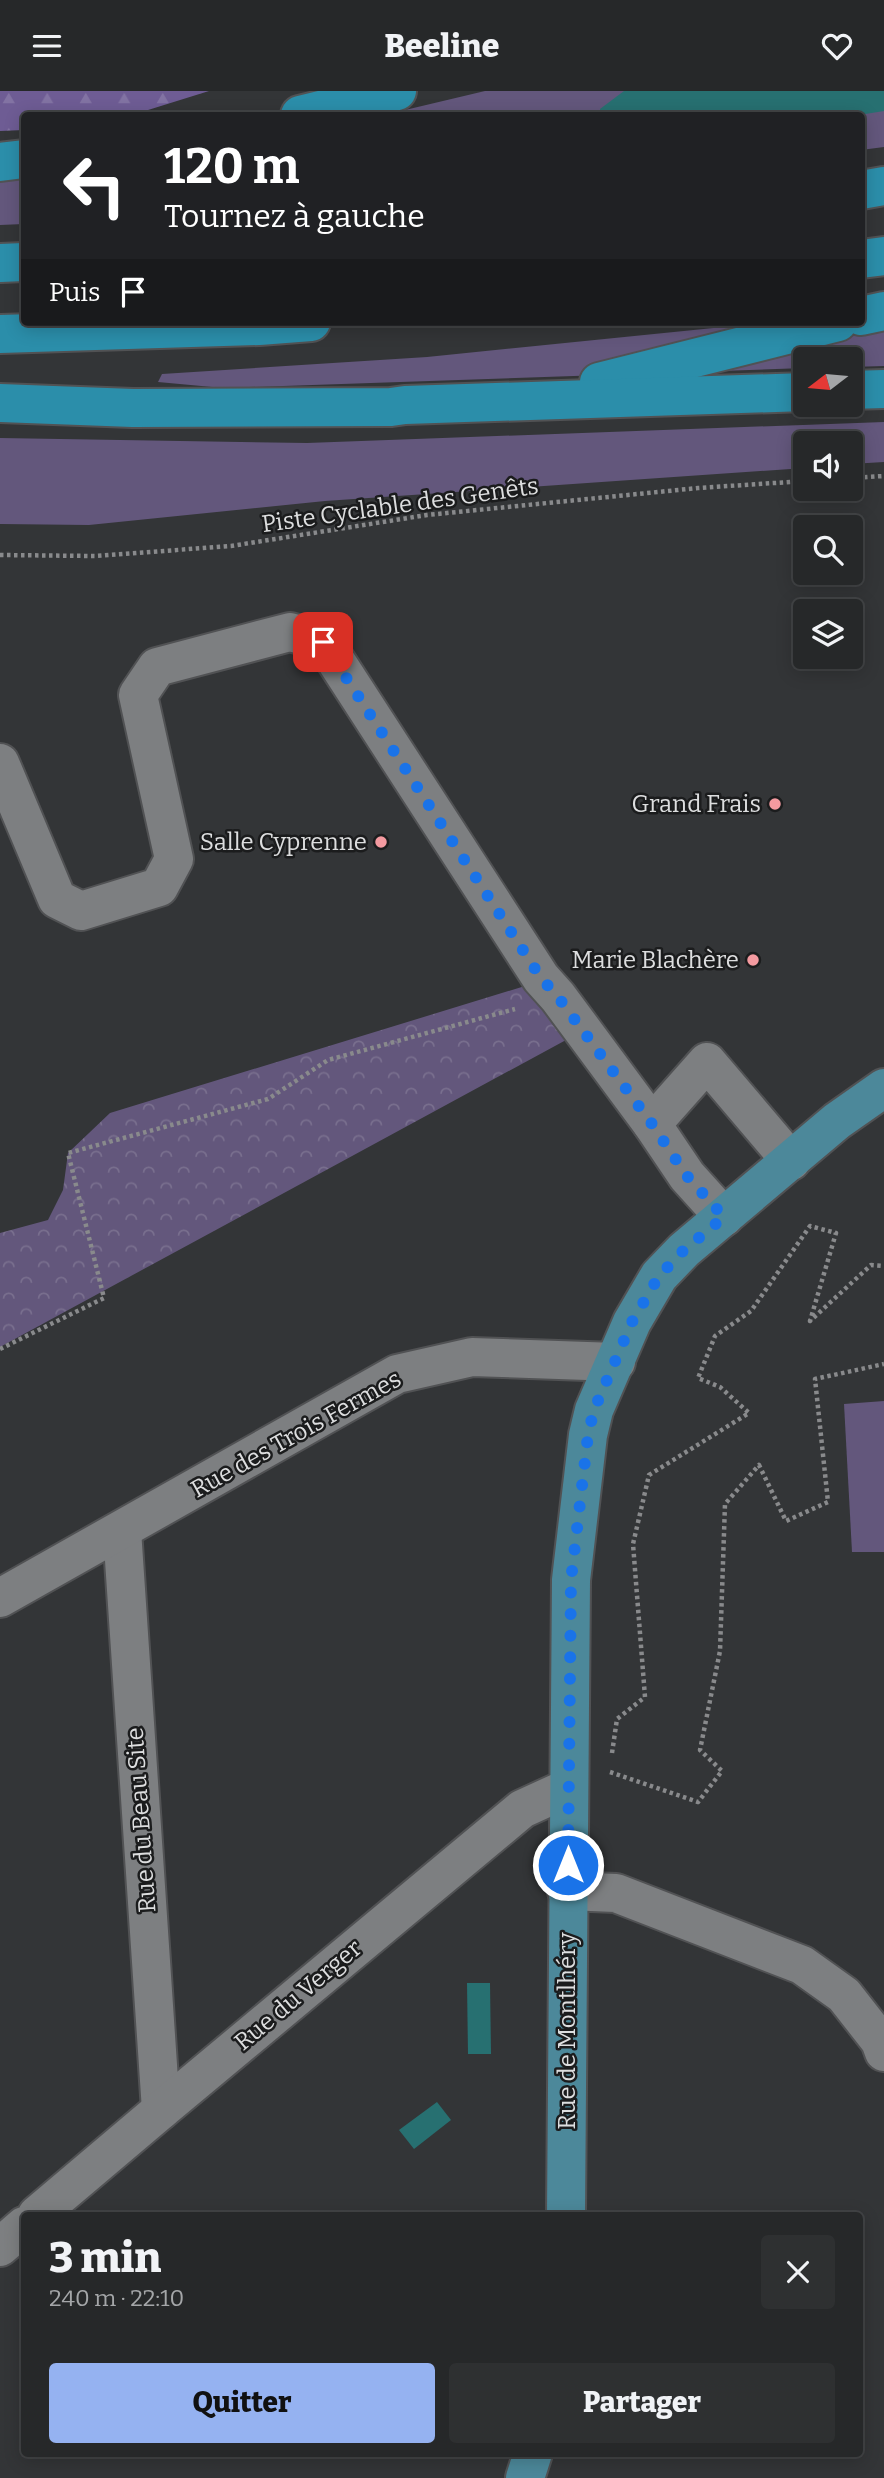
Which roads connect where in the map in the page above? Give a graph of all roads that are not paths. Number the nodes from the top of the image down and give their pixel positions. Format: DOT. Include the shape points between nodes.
graph roads {
  1 [pos="397,91"];
  2 [pos="312,112"];
  3 [pos="21,159"];
  4 [pos="0,162"];
  5 [pos="884,186"];
  6 [pos="865,189"];
  7 [pos="884,255"];
  8 [pos="865,258"];
  9 [pos="0,263"];
  10 [pos="21,263"];
  11 [pos="884,310"];
  12 [pos="865,315"];
  13 [pos="246,326"];
  14 [pos="822,326"];
  15 [pos="0,334"];
  16 [pos="884,389"];
  17 [pos="863,390"];
  18 [pos="793,392"];
  19 [pos="526,401"];
  20 [pos="0,403"];
  21 [pos="0,763"];
  22 [pos="884,1088"];
  23 [pos="652,1124"];
  24 [pos="791,1161"];
  25 [pos="724,1217"];
  26 [pos="616,1362"];
  27 [pos="122,1530"];
  28 [pos="0,1598"];
  29 [pos="568,1788"];
  30 [pos="567,1891"];
  31 [pos="884,2052"];
  32 [pos="161,2110"];
  33 [pos="41,2212"];
  34 [pos="566,2212"];
  35 [pos="21,2229"];
  36 [pos="0,2247"];
  37 [pos="532,2457"];
  38 [pos="525,2478"];
  1 -- 2 [label="highway"];
  3 -- 4 [label="highway"];
  5 -- 6 [label="highway"];
  7 -- 8 [label="highway"];
  9 -- 10 [label="highway"];
  11 -- 12 [label="highway"];
  13 -- 15 [label="highway"];
  14 -- 19 [label="highway"];
  16 -- 17 [label="highway"];
  18 -- 19 [label="highway"];
  19 -- 20 [label="highway" via="350,408"];
  21 -- 23 [label="street" via="57,899 81,911 159,887 174,859 138,695 157,667 290,632 323,642 541,978"];
  22 -- 24 [label="main road, Rue de Montlhéry"];
  23 -- 24 [label="street" via="707,1062"];
  23 -- 25 [label="street" via="687,1176"];
  24 -- 25 [label="main road, Rue de Montlhéry"];
  25 -- 26 [label="main road, Rue de Montlhéry" via="659,1276 632,1322"];
  26 -- 27 [label="street, Rue des Trois Fermes" via="472,1357 397,1374"];
  26 -- 29 [label="main road, Rue de Montlhéry" via="588,1435 571,1580"];
  27 -- 28 [label="street, Rue des Trois Fermes"];
  27 -- 32 [label="street, Rue du Beau Site"];
  29 -- 30 [label="main road, Rue de Montlhéry"];
  29 -- 32 [label="street, Rue du Verger" via="522,1809"];
  30 -- 31 [label="street" via="616,1893 802,1965 844,1994"];
  30 -- 34 [label="main road, Rue de Montlhéry"];
  32 -- 33 [label="street, Rue du Verger"];
  35 -- 36 [label="street"];
  37 -- 38 [label="main road"];
}
